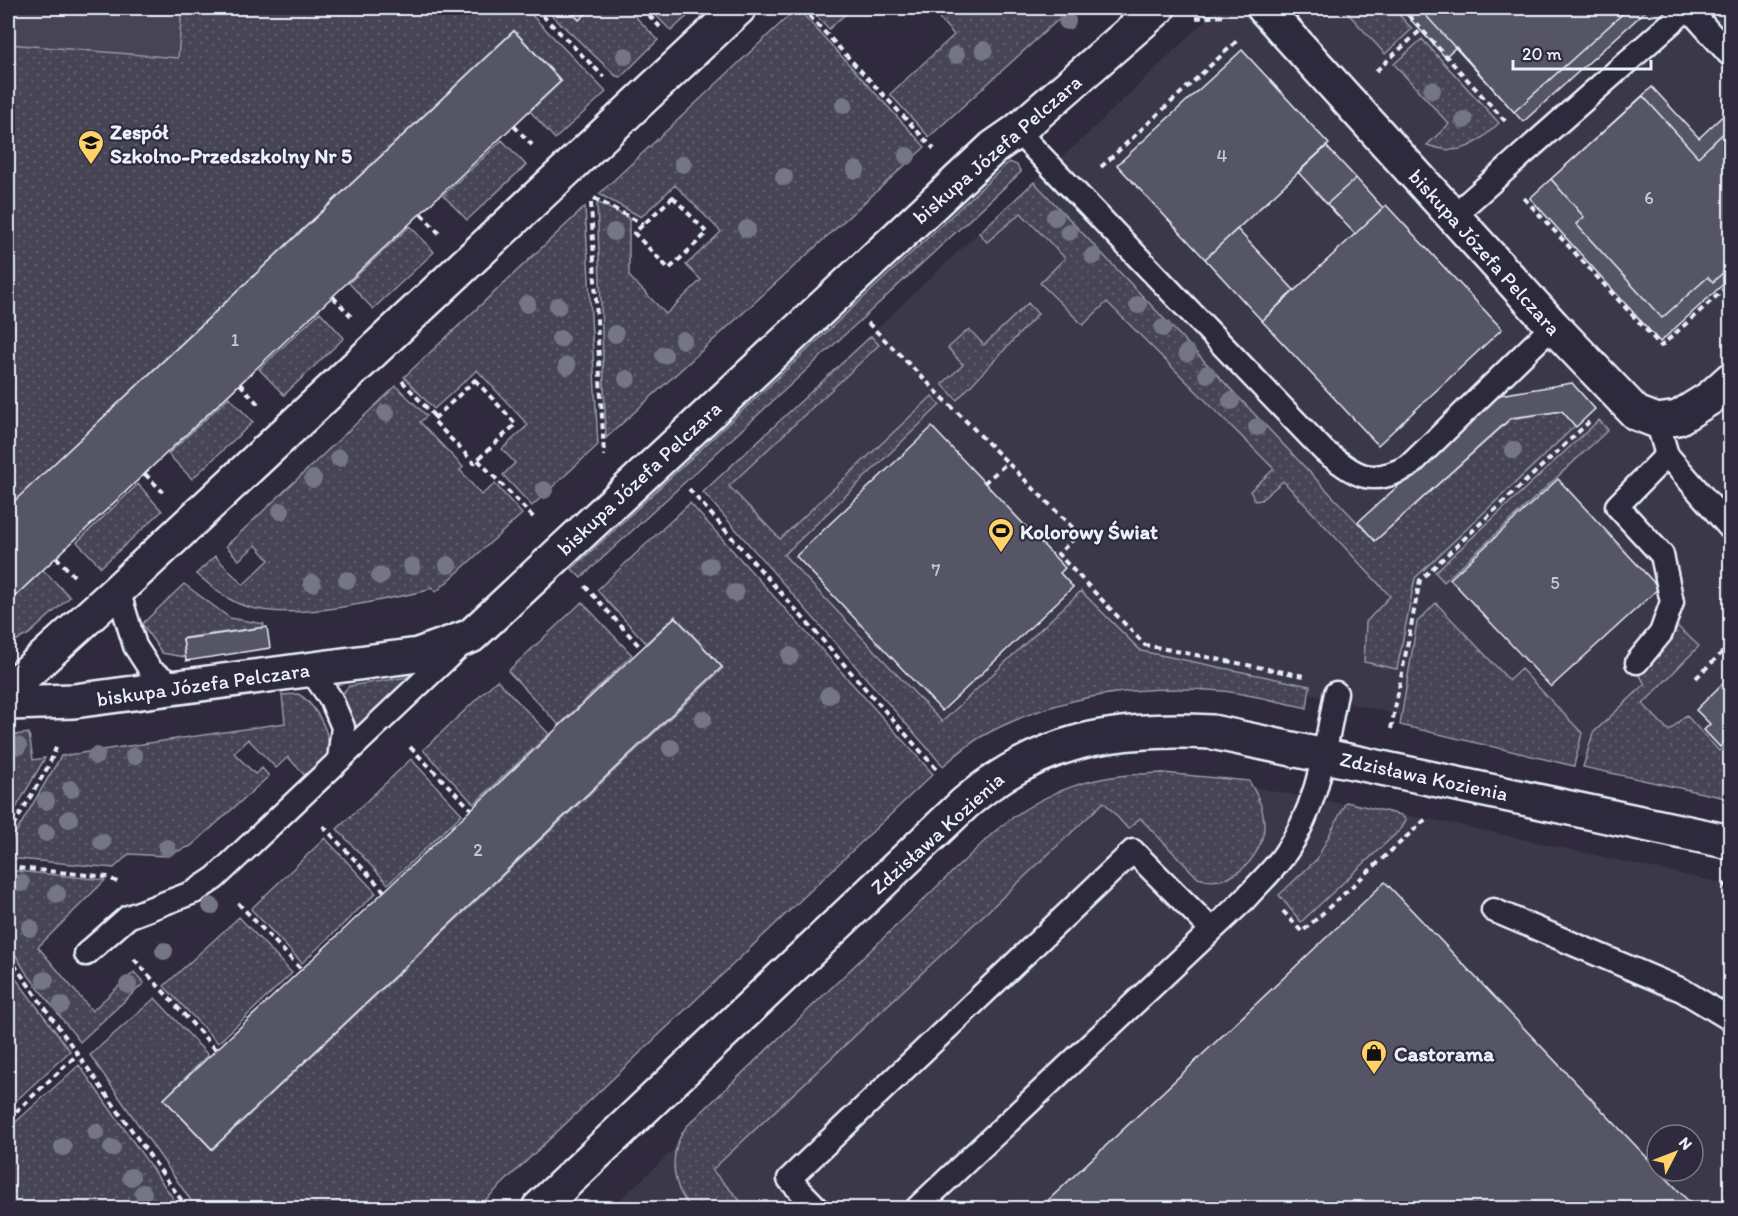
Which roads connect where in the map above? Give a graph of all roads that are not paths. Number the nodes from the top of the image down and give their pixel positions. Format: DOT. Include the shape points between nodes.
graph roads {
  1 [pos="739,8"];
  2 [pos="1158,8"];
  3 [pos="1688,8"];
  4 [pos="1260,17"];
  5 [pos="1729,54"];
  6 [pos="1017,131"];
  7 [pos="1453,216"];
  8 [pos="1553,327"];
  9 [pos="1731,380"];
  10 [pos="1657,421"];
  11 [pos="1667,454"];
  12 [pos="1731,528"];
  13 [pos="118,590"];
  14 [pos="471,636"];
  15 [pos="1637,662"];
  16 [pos="298,671"];
  17 [pos="178,687"];
  18 [pos="8,690"];
  19 [pos="1336,693"];
  20 [pos="8,703"];
  21 [pos="1325,754"];
  22 [pos="339,760"];
  23 [pos="1731,842"];
  24 [pos="1493,910"];
  25 [pos="1212,930"];
  26 [pos="86,954"];
  27 [pos="1731,1018"];
  28 [pos="539,1209"];
  29 [pos="817,1209"];
  30 [pos="917,1209"];
  1 -- 13 [label="street"];
  2 -- 6 [label="street, biskupa Józefa Pelczara"];
  3 -- 5 [label="lane"];
  3 -- 7 [label="lane"];
  4 -- 7 [label="street, biskupa Józefa Pelczara" via="1346,99"];
  6 -- 8 [label="lane" via="1324,451 1368,478 1390,476 1409,466"];
  6 -- 14 [label="street, biskupa Józefa Pelczara" via="994,147"];
  7 -- 8 [label="street, biskupa Józefa Pelczara"];
  8 -- 10 [label="street, biskupa Józefa Pelczara" via="1636,413"];
  9 -- 10 [label="street" via="1678,418"];
  10 -- 11 [label="lane"];
  11 -- 12 [label="lane"];
  11 -- 15 [label="lane" via="1617,506 1662,555 1672,602 1661,633"];
  13 -- 17 [label="lane" via="135,646 151,671"];
  13 -- 18 [label="street"];
  14 -- 16 [label="street, biskupa Józefa Pelczara" via="418,655"];
  14 -- 22 [label="lane"];
  16 -- 17 [label="street, biskupa Józefa Pelczara"];
  16 -- 22 [label="lane" via="316,678 331,699 343,727"];
  17 -- 20 [label="street, biskupa Józefa Pelczara" via="74,701"];
  19 -- 21 [label="lane"];
  21 -- 23 [label="street, Zdzisława Kozienia"];
  21 -- 25 [label="lane" via="1304,822 1284,856"];
  21 -- 28 [label="street, Zdzisława Kozienia" via="1212,732 1147,731 1061,747 1007,771 955,812"];
  22 -- 26 [label="lane" via="215,878 194,892 128,917"];
  24 -- 27 [label="lane" via="1682,990"];
  25 -- 29 [label="lane" via="1133,852 789,1179"];
  25 -- 30 [label="lane"];
}
